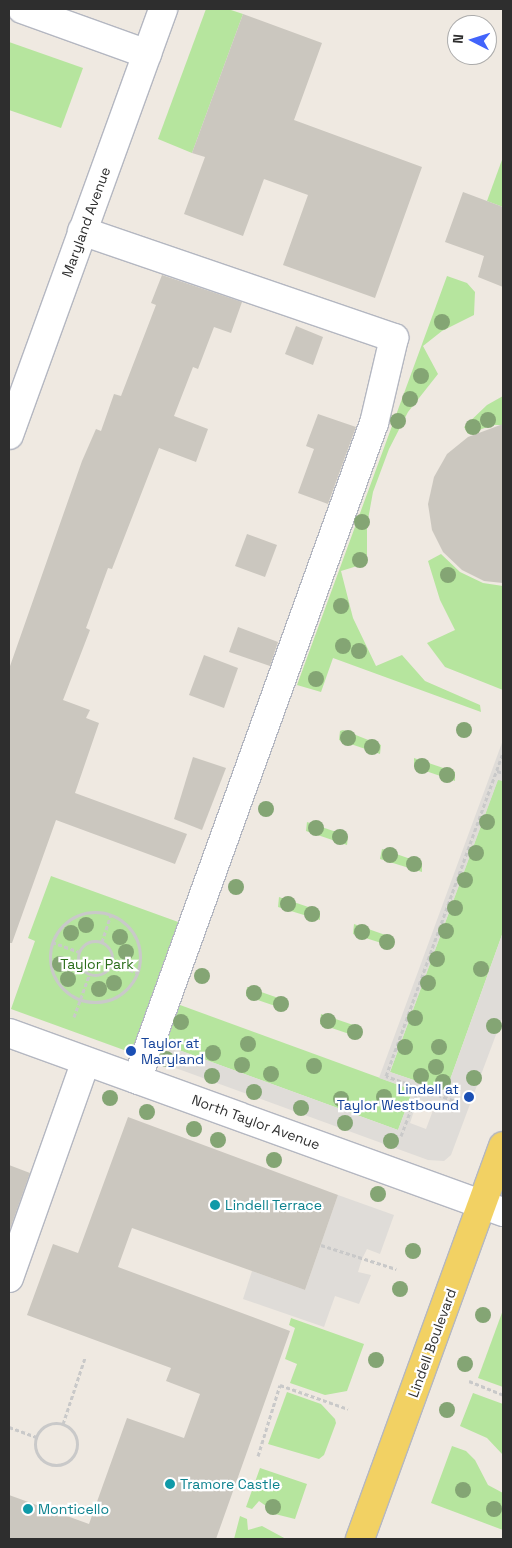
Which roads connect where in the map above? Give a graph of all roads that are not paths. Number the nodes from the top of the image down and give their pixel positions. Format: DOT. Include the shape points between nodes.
graph roads {
  1 [pos="22,9"];
  2 [pos="163,9"];
  3 [pos="146,54"];
  4 [pos="82,231"];
  5 [pos="9,435"];
  6 [pos="9,1033"];
  7 [pos="86,1061"];
  8 [pos="137,1080"];
  9 [pos="503,1146"];
  10 [pos="493,1208"];
  11 [pos="9,1278"];
  12 [pos="360,1539"];
  1 -- 3 [label="street"];
  2 -- 3 [label="street, Maryland Avenue"];
  3 -- 4 [label="street, Maryland Avenue"];
  4 -- 5 [label="street, Maryland Avenue"];
  4 -- 8 [label="street" via="394,338 374,423"];
  6 -- 7 [label="street, North Taylor Avenue"];
  7 -- 8 [label="street, North Taylor Avenue"];
  7 -- 11 [label="street"];
  8 -- 10 [label="street, North Taylor Avenue"];
  9 -- 10 [label="main road, Lindell Boulevard"];
  10 -- 12 [label="main road, Lindell Boulevard"];
}
